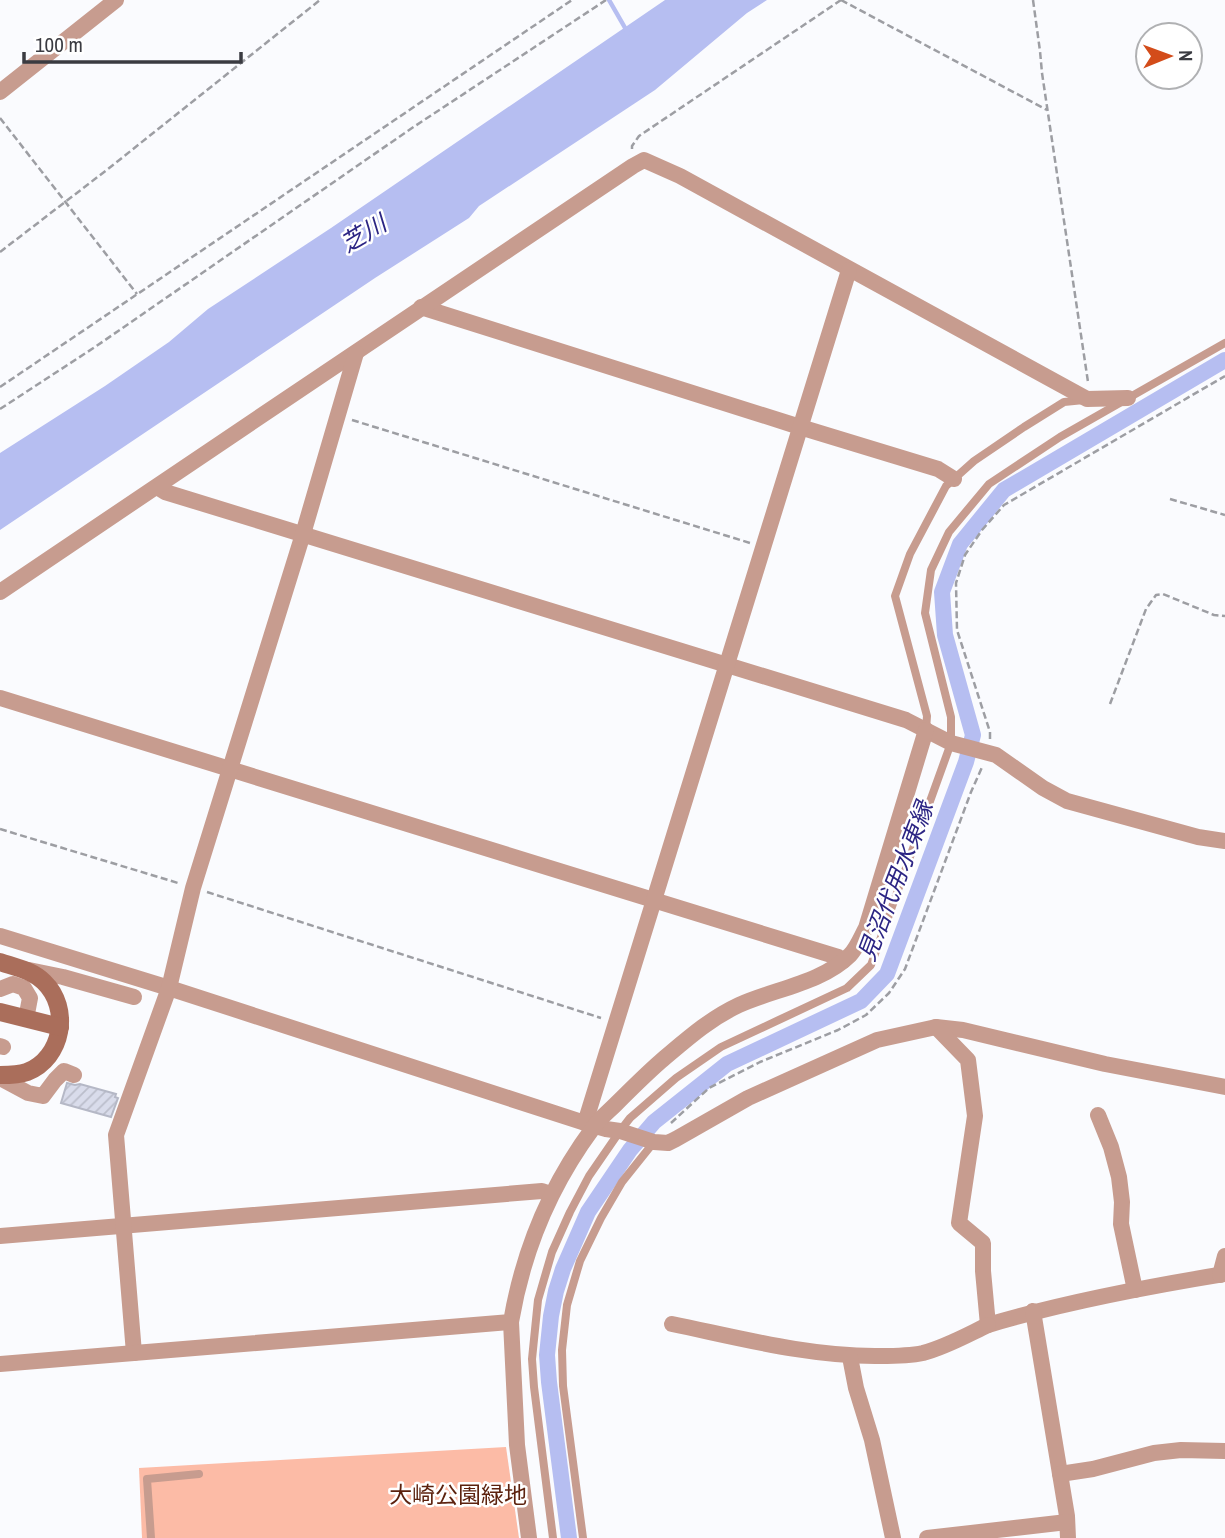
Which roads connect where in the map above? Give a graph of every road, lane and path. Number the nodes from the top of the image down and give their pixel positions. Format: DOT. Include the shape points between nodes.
graph roads {
  1 [pos="116,0"];
  2 [pos="320,0"];
  3 [pos="572,0"];
  4 [pos="607,0"];
  5 [pos="841,0"];
  6 [pos="1033,0"];
  7 [pos="0,92"];
  8 [pos="1047,110"];
  9 [pos="0,118"];
  10 [pos="633,166"];
  11 [pos="64,201"];
  12 [pos="0,252"];
  13 [pos="849,270"];
  14 [pos="137,294"];
  15 [pos="421,307"];
  16 [pos="1225,343"];
  17 [pos="356,353"];
  18 [pos="1225,376"];
  19 [pos="0,387"];
  20 [pos="1128,398"];
  21 [pos="1089,399"];
  22 [pos="0,409"];
  23 [pos="338,416"];
  24 [pos="800,427"];
  25 [pos="954,479"];
  26 [pos="157,487"];
  27 [pos="1170,499"];
  28 [pos="1225,515"];
  29 [pos="303,534"];
  30 [pos="763,547"];
  31 [pos="0,592"];
  32 [pos="1225,616"];
  33 [pos="727,666"];
  34 [pos="0,698"];
  35 [pos="1110,704"];
  36 [pos="926,730"];
  37 [pos="954,743"];
  38 [pos="986,744"];
  39 [pos="229,768"];
  40 [pos="0,829"];
  41 [pos="1225,841"];
  42 [pos="192,888"];
  43 [pos="654,902"];
  44 [pos="0,936"];
  45 [pos="843,961"];
  46 [pos="0,962"];
  47 [pos="24,969"];
  48 [pos="169,988"];
  49 [pos="0,989"];
  50 [pos="134,997"];
  51 [pos="0,1014"];
  52 [pos="26,1018"];
  53 [pos="616,1023"];
  54 [pos="60,1027"];
  55 [pos="936,1027"];
  56 [pos="74,1075"];
  57 [pos="0,1077"];
  58 [pos="1225,1087"];
  59 [pos="1098,1115"];
  60 [pos="589,1124"];
  61 [pos="622,1132"];
  62 [pos="653,1141"];
  63 [pos="551,1194"];
  64 [pos="123,1226"];
  65 [pos="0,1236"];
  66 [pos="1225,1256"];
  67 [pos="1222,1274"];
  68 [pos="1135,1290"];
  69 [pos="1033,1311"];
  70 [pos="511,1322"];
  71 [pos="672,1324"];
  72 [pos="988,1325"];
  73 [pos="134,1353"];
  74 [pos="850,1357"];
  75 [pos="0,1364"];
  76 [pos="1225,1451"];
  77 [pos="199,1474"];
  78 [pos="1060,1474"];
  79 [pos="1067,1530"];
  80 [pos="152,1538"];
  81 [pos="528,1538"];
  82 [pos="553,1538"];
  83 [pos="583,1538"];
  84 [pos="893,1538"];
  85 [pos="927,1538"];
  1 -- 7 [label="street"];
  2 -- 11 [label="path"];
  3 -- 14 [label="path"];
  4 -- 22 [label="path"];
  5 -- 8 [label="path"];
  5 -- 10 [label="path" via="639,136 632,146"];
  6 -- 8 [label="path"];
  8 -- 21 [label="path"];
  9 -- 11 [label="path"];
  10 -- 13 [label="street" via="644,160 680,176"];
  10 -- 15 [label="street"];
  11 -- 12 [label="path"];
  11 -- 14 [label="path"];
  13 -- 21 [label="street"];
  13 -- 24 [label="street"];
  14 -- 19 [label="path"];
  15 -- 17 [label="street"];
  15 -- 24 [label="street"];
  16 -- 20 [label="lane"];
  17 -- 23 [label="street"];
  17 -- 26 [label="street"];
  18 -- 38 [label="path" via="1004,505 976,538 956,583 957,630"];
  20 -- 21 [label="street"];
  20 -- 37 [label="lane" via="989,484 949,532 931,570 925,613"];
  21 -- 25 [label="lane" via="1064,402"];
  23 -- 29 [label="street"];
  23 -- 30 [label="path"];
  24 -- 25 [label="street" via="938,469"];
  24 -- 30 [label="street"];
  25 -- 36 [label="lane" via="910,554 895,596 927,716"];
  26 -- 29 [label="street"];
  26 -- 31 [label="street"];
  27 -- 28 [label="path"];
  29 -- 33 [label="street"];
  29 -- 39 [label="street"];
  30 -- 33 [label="street"];
  32 -- 35 [label="path" via="1156,595 1146,609"];
  33 -- 36 [label="street"];
  33 -- 43 [label="street"];
  34 -- 39 [label="street"];
  36 -- 37 [label="street"];
  36 -- 45 [label="street" via="866,928"];
  37 -- 38 [label="street"];
  37 -- 61 [label="lane" via="871,965 847,988 721,1047 653,1097"];
  38 -- 41 [label="street" via="1043,789 1067,801"];
  39 -- 42 [label="street"];
  39 -- 43 [label="street"];
  40 -- 42 [label="path"];
  42 -- 48 [label="street"];
  42 -- 53 [label="path"];
  43 -- 45 [label="street"];
  43 -- 53 [label="street"];
  44 -- 48 [label="street"];
  45 -- 60 [label="street" via="709,1022"];
  46 -- 47 [label="street"];
  47 -- 50 [label="street"];
  47 -- 54 [label="street" via="45,982 54,995"];
  48 -- 60 [label="street"];
  48 -- 64 [label="street" via="124,1089 116,1135"];
  49 -- 52 [label="street" via="13,984 24,988 30,998"];
  51 -- 52 [label="street"];
  52 -- 54 [label="street"];
  53 -- 60 [label="street"];
  54 -- 57 [label="street" via="49,1055 39,1065"];
  55 -- 58 [label="street"];
  55 -- 62 [label="street" via="877,1040 748,1098 668,1143"];
  55 -- 72 [label="street" via="968,1060 975,1116 959,1223 983,1243"];
  56 -- 57 [label="street" via="64,1071 43,1096"];
  59 -- 68 [label="street" via="1119,1177 1121,1224"];
  60 -- 61 [label="street"];
  60 -- 63 [label="street"];
  61 -- 62 [label="street"];
  61 -- 82 [label="lane" via="589,1176 570,1212 538,1300 532,1359"];
  62 -- 83 [label="lane" via="601,1218 580,1261 567,1305 563,1386"];
  63 -- 64 [label="street" via="542,1191"];
  63 -- 70 [label="street" via="525,1260"];
  64 -- 65 [label="street"];
  64 -- 73 [label="street"];
  66 -- 67 [label="street"];
  67 -- 68 [label="street"];
  68 -- 69 [label="street"];
  69 -- 72 [label="street"];
  69 -- 78 [label="street"];
  70 -- 73 [label="street"];
  70 -- 81 [label="street" via="517,1445"];
  71 -- 74 [label="street"];
  72 -- 74 [label="street" via="923,1353"];
  73 -- 75 [label="street"];
  74 -- 84 [label="street"];
  76 -- 78 [label="street" via="1154,1453"];
  77 -- 80 [label="lane" via="147,1479"];
  78 -- 79 [label="street"];
  79 -- 85 [label="street"];
}
